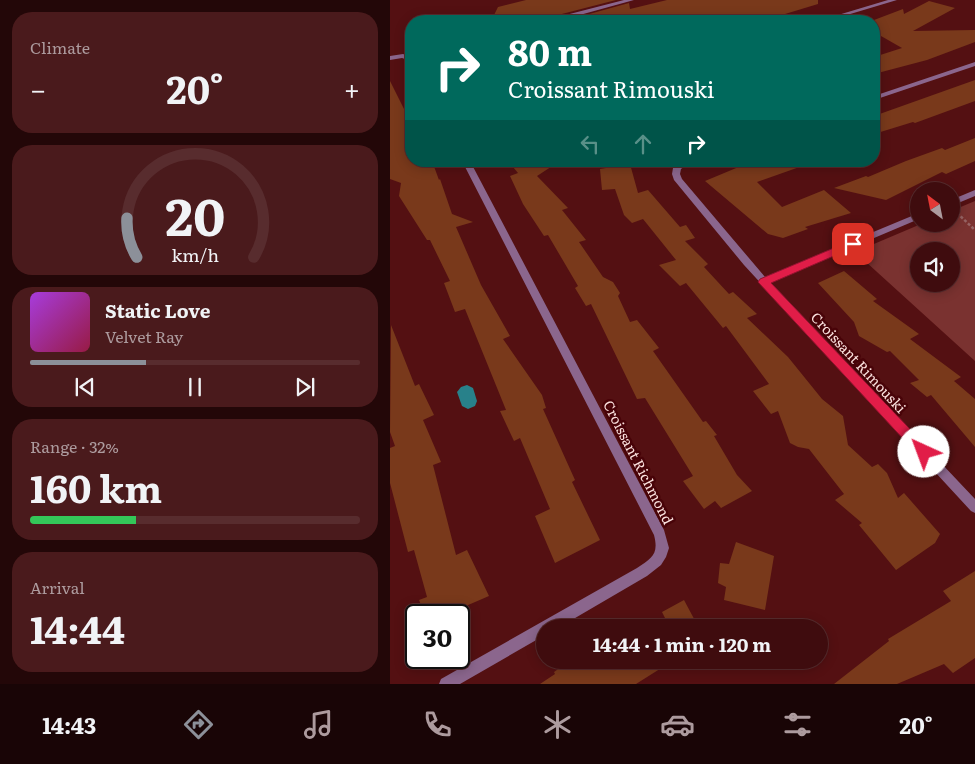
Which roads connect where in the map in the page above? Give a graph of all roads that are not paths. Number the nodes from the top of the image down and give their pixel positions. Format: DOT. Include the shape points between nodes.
graph roads {
  1 [pos="631,0"];
  2 [pos="894,0"];
  3 [pos="572,15"];
  4 [pos="842,15"];
  5 [pos="405,56"];
  6 [pos="390,58"];
  7 [pos="975,64"];
  8 [pos="880,96"];
  9 [pos="469,167"];
  10 [pos="679,167"];
  11 [pos="975,193"];
  12 [pos="960,201"];
  13 [pos="910,220"];
  14 [pos="764,282"];
  15 [pos="975,507"];
  16 [pos="446,684"];
  1 -- 3 [label="street"];
  2 -- 4 [label="street"];
  5 -- 6 [label="street"];
  7 -- 8 [label="street"];
  9 -- 16 [label="street, Croissant Richmond" via="660,534 663,551 659,559 642,572"];
  10 -- 14 [label="street, Croissant Rimouski" via="678,180"];
  11 -- 12 [label="street"];
  13 -- 14 [label="street"];
  14 -- 15 [label="street, Croissant Rimouski"];
}
